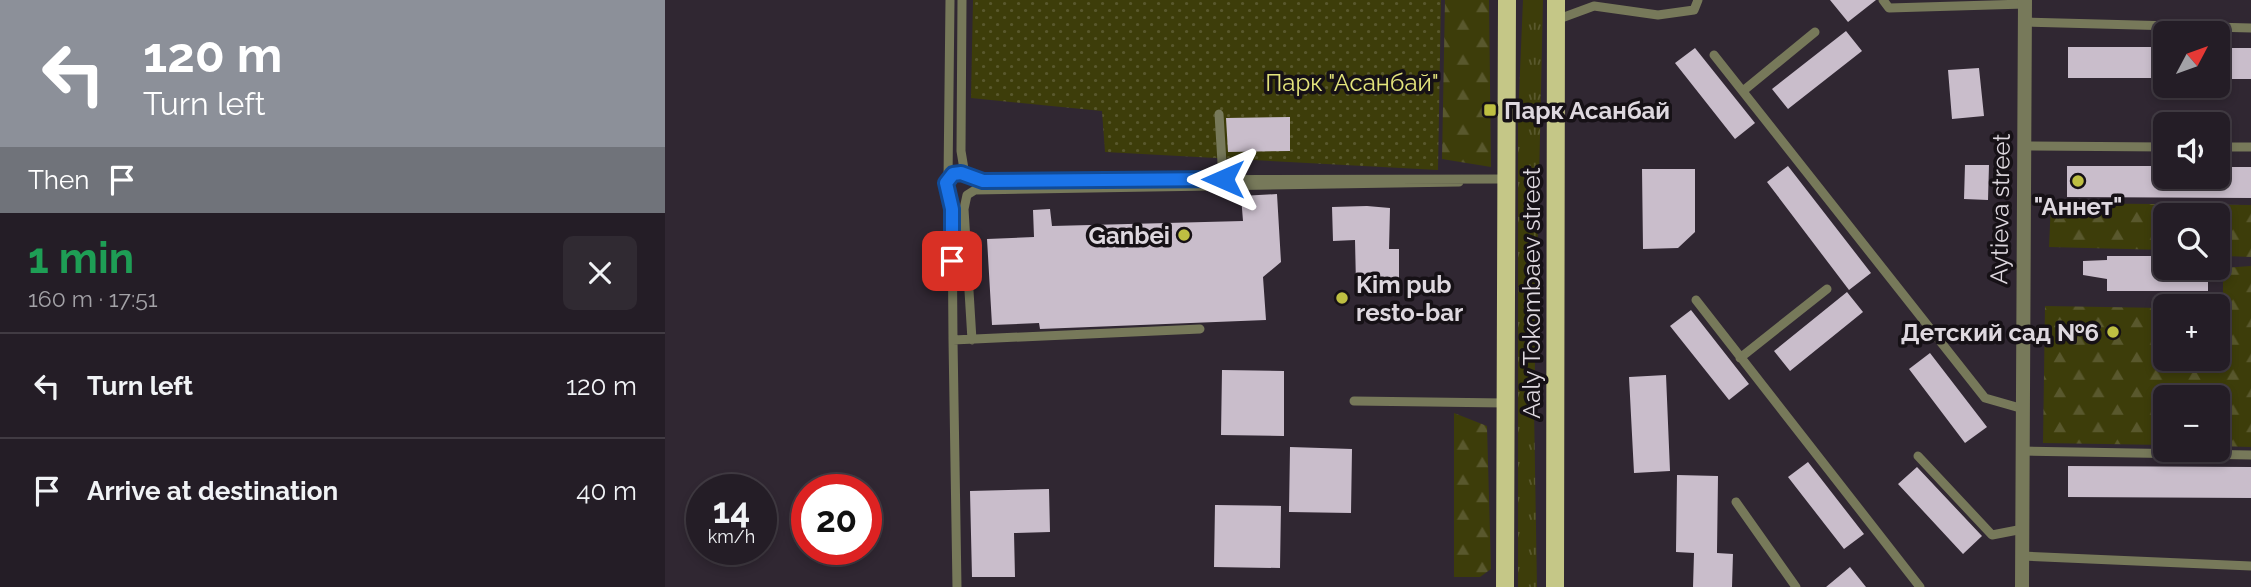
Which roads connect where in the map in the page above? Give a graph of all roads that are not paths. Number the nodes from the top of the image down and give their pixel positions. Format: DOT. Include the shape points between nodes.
graph roads {
  1 [pos="950,0"];
  2 [pos="961,0"];
  3 [pos="1507,0"];
  4 [pos="1556,0"];
  5 [pos="1698,0"];
  6 [pos="1883,0"];
  7 [pos="2025,2"];
  8 [pos="1617,5"];
  9 [pos="1556,20"];
  10 [pos="2024,22"];
  11 [pos="2251,28"];
  12 [pos="1815,32"];
  13 [pos="1714,55"];
  14 [pos="1743,91"];
  15 [pos="1219,114"];
  16 [pos="2023,146"];
  17 [pos="2153,147"];
  18 [pos="2230,147"];
  19 [pos="2251,147"];
  20 [pos="968,177"];
  21 [pos="1223,179"];
  22 [pos="1506,179"];
  23 [pos="947,180"];
  24 [pos="1468,180"];
  25 [pos="947,191"];
  26 [pos="967,195"];
  27 [pos="1827,289"];
  28 [pos="1696,300"];
  29 [pos="1200,329"];
  30 [pos="953,340"];
  31 [pos="972,340"];
  32 [pos="1740,358"];
  33 [pos="1354,401"];
  34 [pos="1505,403"];
  35 [pos="2020,408"];
  36 [pos="2021,451"];
  37 [pos="2251,455"];
  38 [pos="1918,456"];
  39 [pos="1736,502"];
  40 [pos="2023,529"];
  41 [pos="2022,556"];
  42 [pos="2251,566"];
  43 [pos="957,587"];
  44 [pos="1505,587"];
  45 [pos="1555,587"];
  46 [pos="1796,587"];
  47 [pos="1920,587"];
  48 [pos="2022,587"];
  1 -- 23 [label="lane"];
  2 -- 20 [label="lane" via="961,151"];
  3 -- 22 [label="main road"];
  4 -- 9 [label="main road, Aaly Tokombaev street"];
  5 -- 8 [label="lane" via="1694,10 1658,15"];
  6 -- 7 [label="lane" via="1889,8"];
  7 -- 10 [label="street, Aytieva street"];
  8 -- 9 [label="lane" via="1594,6"];
  9 -- 45 [label="main road, Aaly Tokombaev street"];
  10 -- 11 [label="lane"];
  10 -- 16 [label="street, Aytieva street"];
  12 -- 14 [label="lane"];
  13 -- 14 [label="lane"];
  14 -- 35 [label="lane" via="1985,398"];
  15 -- 21 [label="lane"];
  16 -- 17 [label="lane"];
  16 -- 35 [label="street, Aytieva street"];
  18 -- 19 [label="lane"];
  20 -- 21 [label="lane" via="983,181"];
  20 -- 23 [label="lane" via="957,173"];
  20 -- 26 [label="lane" via="971,188"];
  21 -- 24 [label="lane"];
  22 -- 24 [label="lane"];
  22 -- 34 [label="main road"];
  23 -- 25 [label="lane"];
  24 -- 26 [label="lane" via="1450,184 983,188"];
  25 -- 26 [label="lane" via="956,198"];
  25 -- 30 [label="lane" via="952,209"];
  26 -- 31 [label="lane"];
  27 -- 32 [label="lane"];
  28 -- 32 [label="lane"];
  29 -- 31 [label="lane"];
  30 -- 31 [label="lane"];
  30 -- 43 [label="lane"];
  32 -- 47 [label="lane"];
  33 -- 34 [label="lane"];
  34 -- 44 [label="main road"];
  35 -- 36 [label="street, Aytieva street"];
  36 -- 37 [label="lane"];
  36 -- 40 [label="street, Aytieva street"];
  38 -- 40 [label="lane" via="1992,535"];
  39 -- 46 [label="lane"];
  40 -- 41 [label="street, Aytieva street"];
  41 -- 42 [label="lane"];
  41 -- 48 [label="street, Aytieva street"];
}
